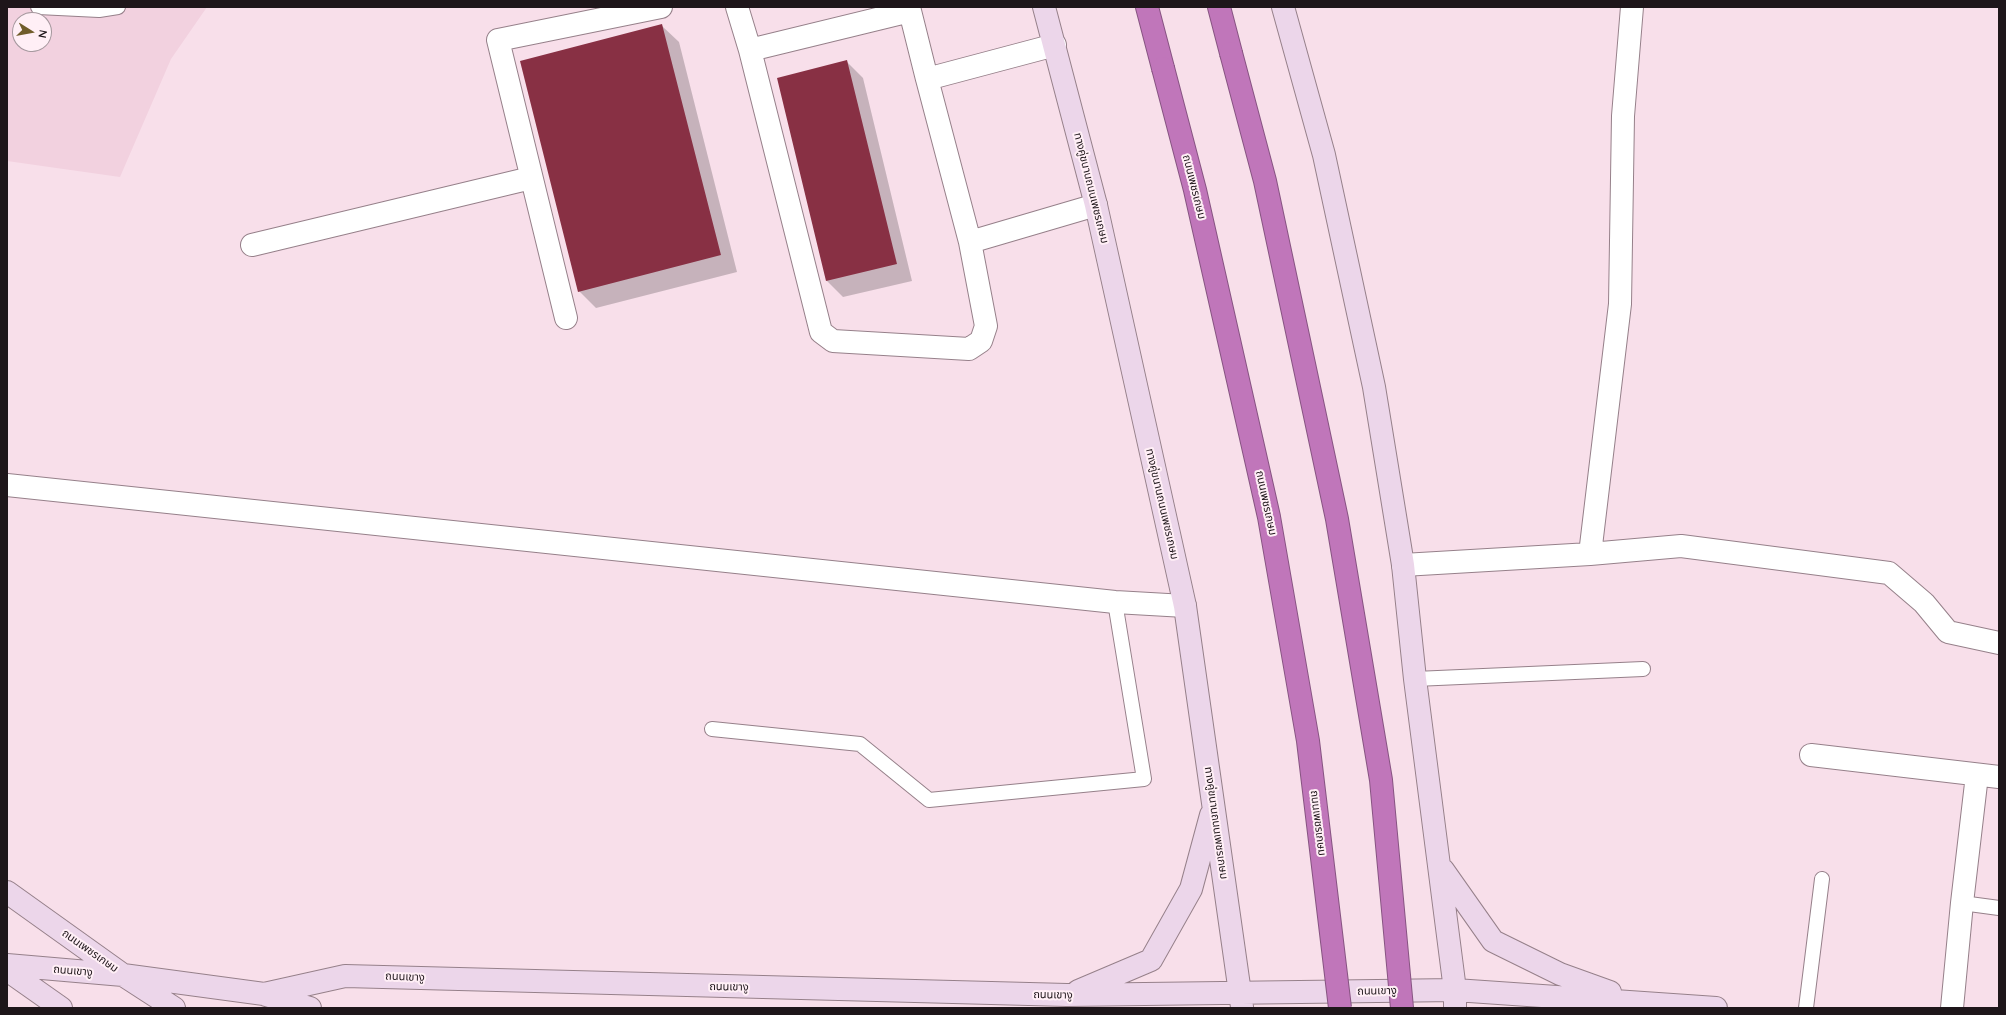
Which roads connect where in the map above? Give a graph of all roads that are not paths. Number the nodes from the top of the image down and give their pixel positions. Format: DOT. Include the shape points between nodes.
graph roads {
  1 [pos="38,7"];
  2 [pos="118,7"];
  3 [pos="661,7"];
  4 [pos="736,7"];
  5 [pos="1044,7"];
  6 [pos="1147,7"];
  7 [pos="1219,7"];
  8 [pos="1283,7"];
  9 [pos="1632,7"];
  10 [pos="608,12"];
  11 [pos="1055,45"];
  12 [pos="750,50"];
  13 [pos="928,78"];
  14 [pos="531,178"];
  15 [pos="1096,205"];
  16 [pos="970,242"];
  17 [pos="252,245"];
  18 [pos="566,318"];
  19 [pos="7,485"];
  20 [pos="1590,554"];
  21 [pos="1403,564"];
  22 [pos="1115,602"];
  23 [pos="1185,606"];
  24 [pos="1999,643"];
  25 [pos="1643,669"];
  26 [pos="1415,679"];
  27 [pos="712,729"];
  28 [pos="1811,755"];
  29 [pos="1977,775"];
  30 [pos="1999,777"];
  31 [pos="1214,807"];
  32 [pos="1441,867"];
  33 [pos="1822,879"];
  34 [pos="7,892"];
  35 [pos="1962,903"];
  36 [pos="1999,908"];
  37 [pos="7,965"];
  38 [pos="7,970"];
  39 [pos="123,975"];
  40 [pos="264,994"];
  41 [pos="1067,995"];
  42 [pos="1455,999"];
  43 [pos="1241,1000"];
  44 [pos="1634,1001"];
  45 [pos="61,1008"];
  46 [pos="174,1008"];
  47 [pos="310,1008"];
  48 [pos="1340,1008"];
  49 [pos="1402,1008"];
  50 [pos="1716,1008"];
  51 [pos="1806,1008"];
  52 [pos="1952,1008"];
  1 -- 2 [label="lane" via="99,10"];
  3 -- 10 [label="street"];
  4 -- 12 [label="street"];
  5 -- 11 [label="main road, ทางคู่ขนานถนนเพชรเกษม"];
  6 -- 48 [label="highway, ถนนเพชรเกษม, bridge" via="1195,190 1269,517 1308,741"];
  7 -- 49 [label="highway, bridge" via="1265,181 1337,519 1381,780"];
  8 -- 21 [label="main road" via="1324,155 1370,372"];
  9 -- 20 [label="street" via="1623,116 1620,304"];
  10 -- 14 [label="street" via="498,40"];
  11 -- 13 [label="street"];
  11 -- 15 [label="main road, ทางคู่ขนานถนนเพชรเกษม"];
  12 -- 13 [label="street" via="910,11"];
  12 -- 16 [label="street" via="821,332 826,338 833,341 969,349 981,341 986,326"];
  13 -- 16 [label="street"];
  14 -- 17 [label="street"];
  14 -- 18 [label="street"];
  15 -- 16 [label="street"];
  15 -- 23 [label="main road, ทางคู่ขนานถนนเพชรเกษม"];
  19 -- 22 [label="street"];
  20 -- 21 [label="street"];
  20 -- 24 [label="street" via="1682,546 1889,574 1924,603 1948,632"];
  21 -- 26 [label="main road"];
  22 -- 23 [label="street"];
  22 -- 27 [label="lane" via="1144,779 930,800 860,744"];
  23 -- 31 [label="main road, ทางคู่ขนานถนนเพชรเกษม"];
  25 -- 26 [label="lane"];
  26 -- 32 [label="main road"];
  28 -- 29 [label="street"];
  29 -- 30 [label="street"];
  29 -- 35 [label="street"];
  31 -- 41 [label="main road" via="1191,889 1151,960"];
  31 -- 43 [label="main road, ทางคู่ขนานถนนเพชรเกษม"];
  32 -- 42 [label="main road"];
  32 -- 44 [label="main road" via="1492,941 1560,974"];
  33 -- 51 [label="lane"];
  34 -- 39 [label="main road, ถนนเพชรเกษม"];
  35 -- 36 [label="lane"];
  35 -- 52 [label="street"];
  37 -- 39 [label="main road, ถนนเขางู"];
  38 -- 45 [label="main road"];
  39 -- 40 [label="main road, ถนนเขางู"];
  39 -- 46 [label="main road, ถนนเพชรเกษม"];
  40 -- 41 [label="main road, ถนนเขางู" via="345,976"];
  40 -- 47 [label="main road"];
  41 -- 43 [label="main road, ถนนเขางู"];
  42 -- 43 [label="main road, ถนนเขางู"];
  42 -- 44 [label="main road, ถนนเขางู"];
  44 -- 50 [label="main road"];
}
